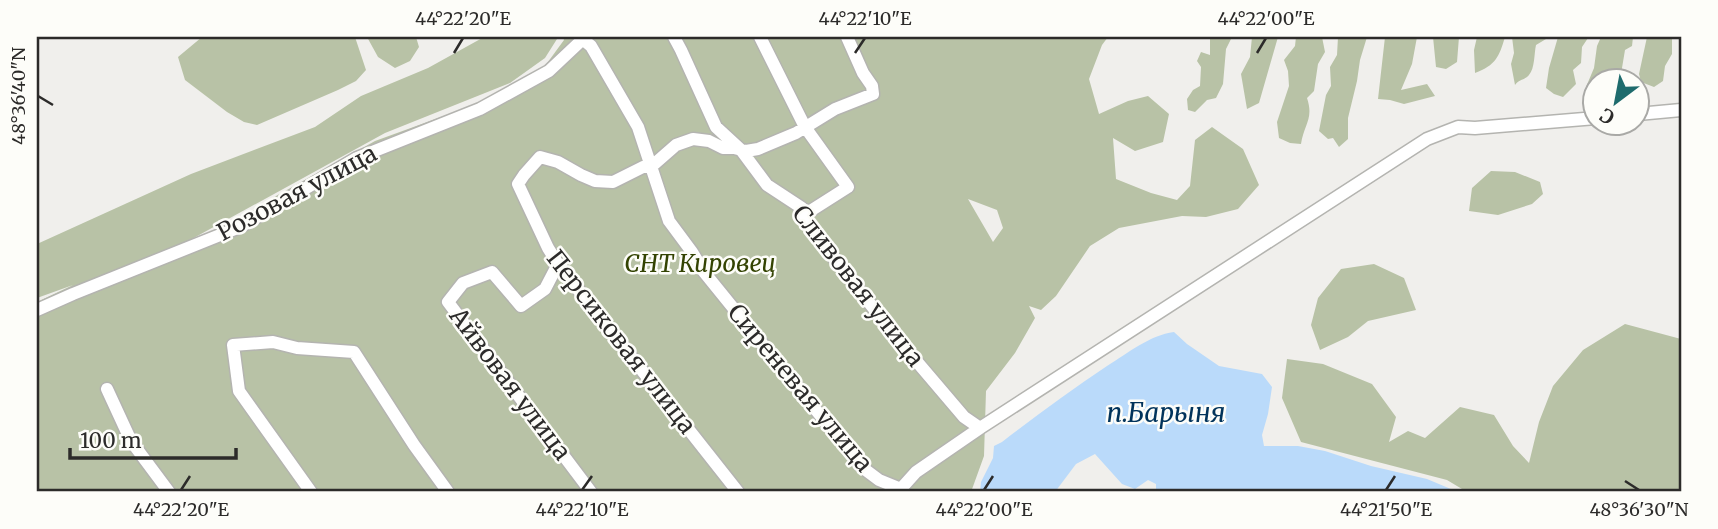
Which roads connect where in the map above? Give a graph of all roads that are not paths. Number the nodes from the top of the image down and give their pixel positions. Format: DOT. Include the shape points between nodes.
graph roads {
  1 [pos="674,37"];
  2 [pos="760,37"];
  3 [pos="847,37"];
  4 [pos="582,38"];
  5 [pos="1681,110"];
  6 [pos="1652,113"];
  7 [pos="1582,118"];
  8 [pos="805,127"];
  9 [pos="741,150"];
  10 [pos="652,166"];
  11 [pos="804,215"];
  12 [pos="558,264"];
  13 [pos="37,310"];
  14 [pos="107,389"];
  15 [pos="980,428"];
  16 [pos="899,491"];
  17 [pos="169,492"];
  18 [pos="312,492"];
  19 [pos="448,492"];
  20 [pos="591,492"];
  21 [pos="738,492"];
  1 -- 9 [label="street, Сливовая улица" via="716,127"];
  2 -- 8 [label="street"];
  3 -- 8 [label="street, Персиковая улица" via="873,94 835,108"];
  4 -- 10 [label="street, Сиреневая улица" via="638,127"];
  4 -- 13 [label="street, Розовая улица" via="549,71 480,109 356,158 240,227"];
  5 -- 6 [label="street"];
  7 -- 15 [label="street" via="1458,127 1427,139"];
  8 -- 9 [label="street, Персиковая улица" via="758,149"];
  8 -- 11 [label="street" via="848,187"];
  9 -- 10 [label="street, Персиковая улица" via="693,139 676,145"];
  9 -- 11 [label="street, Сливовая улица" via="766,185 802,208"];
  10 -- 12 [label="street, Персиковая улица" via="613,182 595,181 540,157 518,184"];
  10 -- 16 [label="street, Сиреневая улица" via="669,221 704,272 863,468"];
  11 -- 15 [label="street, Сливовая улица" via="901,343 964,417"];
  12 -- 20 [label="street, Айвовая улица" via="545,289 521,306 492,271 463,283 448,302"];
  12 -- 21 [label="street, Персиковая улица"];
  14 -- 17 [label="street" via="131,441"];
  15 -- 16 [label="street" via="916,472"];
  18 -- 19 [label="street" via="239,391 233,345 273,342 354,352"];
}
